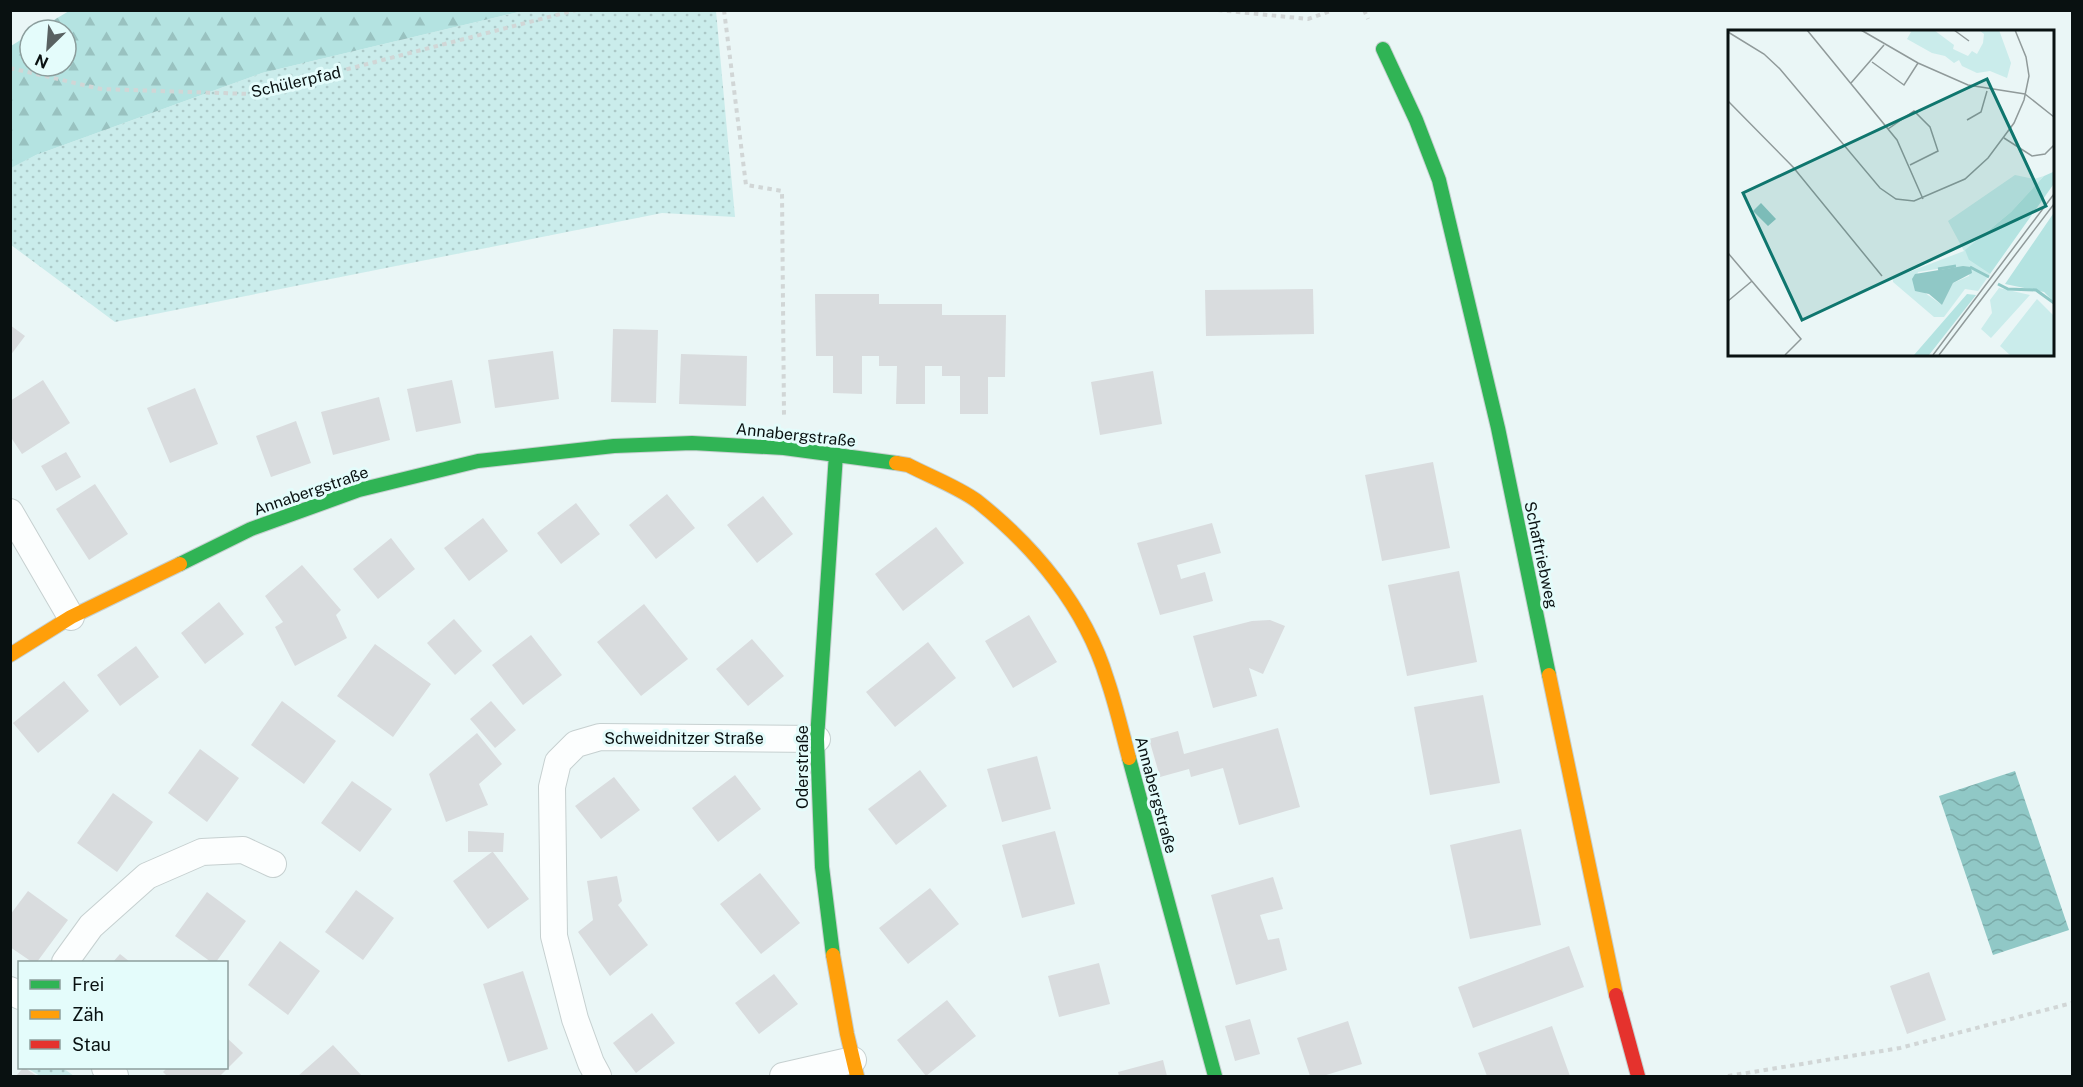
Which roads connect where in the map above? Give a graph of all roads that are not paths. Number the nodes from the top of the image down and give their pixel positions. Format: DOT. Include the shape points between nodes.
graph roads {
  1 [pos="1383,49"];
  2 [pos="836,454"];
  3 [pos="10,512"];
  4 [pos="71,617"];
  5 [pos="10,656"];
  6 [pos="816,739"];
  7 [pos="273,864"];
  8 [pos="65,961"];
  9 [pos="855,1068"];
  10 [pos="598,1077"];
  11 [pos="783,1077"];
  12 [pos="1215,1077"];
  13 [pos="1638,1077"];
  1 -- 13 [label="street, Schaftriebweg" via="1439,180 1498,428 1613,986"];
  2 -- 4 [label="street, Annabergstraße" via="692,443 614,446 478,461 359,490 251,529"];
  2 -- 6 [label="street, Oderstraße"];
  2 -- 12 [label="street, Annabergstraße" via="908,465 975,500 1024,544 1079,613 1107,677"];
  3 -- 4 [label="street"];
  4 -- 5 [label="street, Annabergstraße"];
  6 -- 9 [label="street, Oderstraße" via="831,957"];
  6 -- 10 [label="street, Schweidnitzer Straße" via="600,737 576,744 558,762 552,787 554,936 575,1019"];
  7 -- 8 [label="street" via="243,850 202,852 147,876 91,926"];
  9 -- 11 [label="street"];
}
